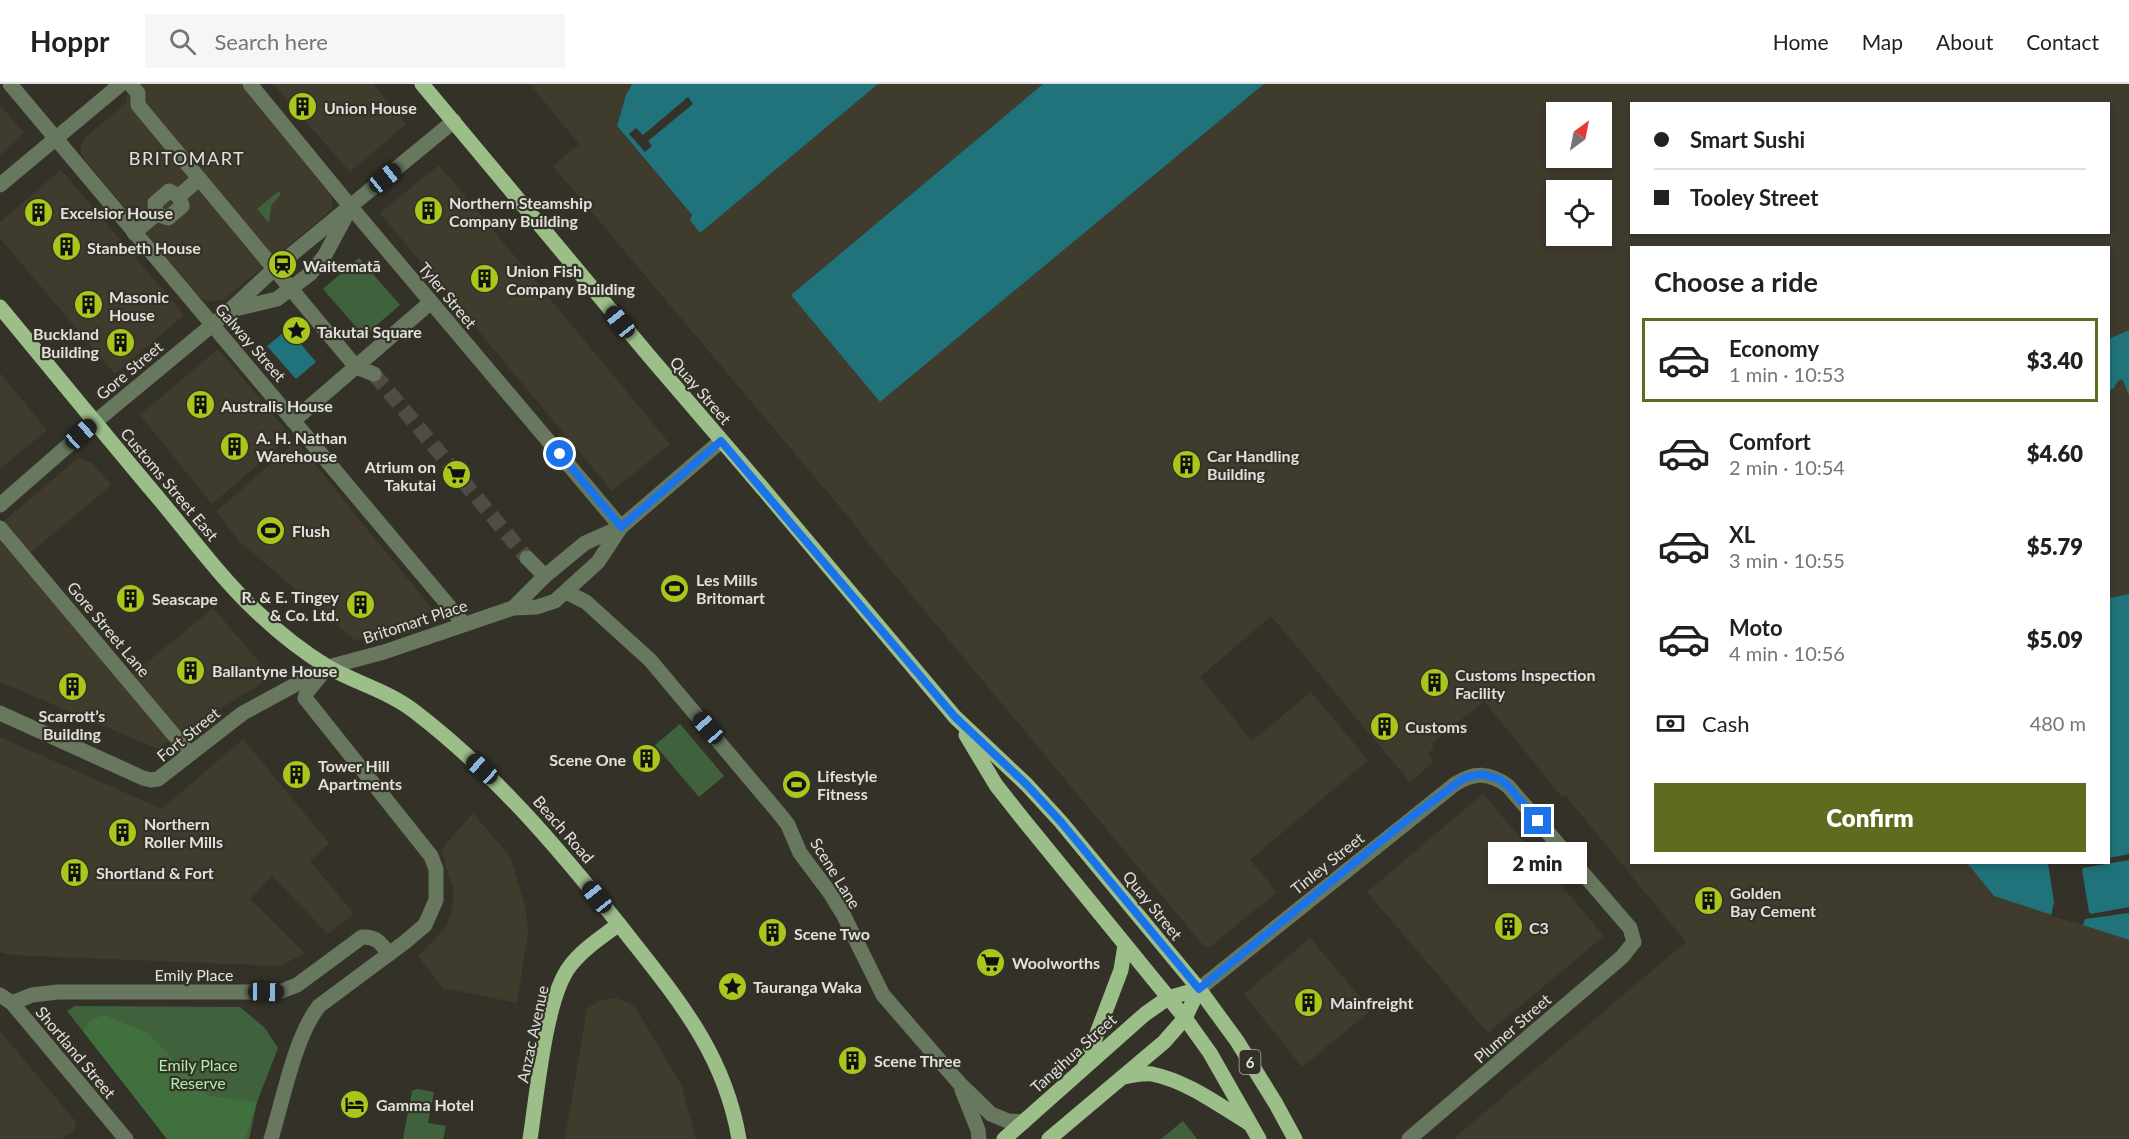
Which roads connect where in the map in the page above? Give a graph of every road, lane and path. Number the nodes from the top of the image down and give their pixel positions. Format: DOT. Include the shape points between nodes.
graph roads {
  1 [pos="10,84"];
  2 [pos="121,84"];
  3 [pos="130,84"];
  4 [pos="250,84"];
  5 [pos="423,84"];
  6 [pos="454,121"];
  7 [pos="56,140"];
  8 [pos="199,179"];
  9 [pos="0,185"];
  10 [pos="350,206"];
  11 [pos="134,233"];
  12 [pos="274,268"];
  13 [pos="291,289"];
  14 [pos="431,302"];
  15 [pos="0,307"];
  16 [pos="229,310"];
  17 [pos="211,325"];
  18 [pos="356,367"];
  19 [pos="374,374"];
  20 [pos="293,421"];
  21 [pos="95,422"];
  22 [pos="721,441"];
  23 [pos="0,505"];
  24 [pos="621,527"];
  25 [pos="0,528"];
  26 [pos="527,558"];
  27 [pos="545,576"];
  28 [pos="566,592"];
  29 [pos="513,608"];
  30 [pos="464,624"];
  31 [pos="328,667"];
  32 [pos="0,712"];
  33 [pos="955,717"];
  34 [pos="190,754"];
  35 [pos="619,924"];
  36 [pos="1634,942"];
  37 [pos="1125,945"];
  38 [pos="389,954"];
  39 [pos="1199,989"];
  40 [pos="1168,998"];
  41 [pos="6,999"];
  42 [pos="1185,1018"];
  43 [pos="1085,1065"];
  44 [pos="1122,1077"];
  45 [pos="960,1084"];
  46 [pos="1023,1122"];
  47 [pos="1256,1132"];
  48 [pos="122,1138"];
  49 [pos="271,1139"];
  50 [pos="530,1139"];
  51 [pos="739,1139"];
  52 [pos="979,1139"];
  53 [pos="1004,1139"];
  54 [pos="1050,1139"];
  55 [pos="1295,1139"];
  56 [pos="1408,1139"];
  1 -- 7 [label="street, Galway Street"];
  2 -- 7 [label="street"];
  3 -- 8 [label="street" via="138,93 138,105"];
  4 -- 10 [label="street, Tyler Street"];
  5 -- 6 [label="main road, Quay Street / 6"];
  6 -- 10 [label="street, Gore Street"];
  6 -- 22 [label="main road, Quay Street / 6"];
  7 -- 9 [label="street"];
  7 -- 11 [label="street, Galway Street"];
  8 -- 11 [label="street" via="179,196 169,191 155,203 156,214"];
  8 -- 12 [label="street"];
  10 -- 12 [label="street, Gore Street"];
  10 -- 13 [label="street, Gore Street" via="325,255"];
  10 -- 14 [label="street, Tyler Street"];
  11 -- 17 [label="street, Galway Street"];
  12 -- 13 [label="street"];
  12 -- 16 [label="street, Gore Street"];
  13 -- 16 [label="street, Gore Street" via="277,299"];
  13 -- 18 [label="street"];
  14 -- 18 [label="street"];
  14 -- 24 [label="street, Tyler Street"];
  15 -- 21 [label="main road, Customs Street East"];
  16 -- 17 [label="street, Gore Street"];
  17 -- 20 [label="street, Galway Street"];
  17 -- 21 [label="street, Gore Street"];
  18 -- 19 [label="street"];
  18 -- 20 [label="street"];
  20 -- 30 [label="street, Galway Street"];
  21 -- 23 [label="street, Gore Street"];
  21 -- 31 [label="main road, Customs Street East" via="241,596 273,626"];
  22 -- 24 [label="street, Britomart Place"];
  22 -- 33 [label="main road, Quay Street / 6"];
  24 -- 27 [label="street, Britomart Place" via="585,543"];
  24 -- 28 [label="street, Britomart Place" via="598,562"];
  25 -- 34 [label="street, Gore Street Lane"];
  26 -- 27 [label="street"];
  27 -- 29 [label="street, Britomart Place"];
  28 -- 29 [label="street, Britomart Place" via="537,607"];
  28 -- 45 [label="street, Scene Lane" via="586,602 650,660 788,825 800,853 843,914 883,995"];
  29 -- 30 [label="street, Britomart Place"];
  30 -- 31 [label="street, Britomart Place"];
  31 -- 34 [label="street, Fort Street" via="243,713"];
  31 -- 35 [label="main road, Beach Road" via="395,699 448,738 542,829"];
  31 -- 38 [label="street" via="305,698 431,856 436,869 436,900 429,917 416,934"];
  32 -- 34 [label="street, Fort Street" via="151,780 164,776"];
  33 -- 37 [label="main road, Quay Street / 6" via="996,784"];
  33 -- 39 [label="main road, Quay Street / 6" via="1061,822"];
  35 -- 50 [label="main road, Anzac Avenue" via="576,958 564,976 551,1014"];
  35 -- 51 [label="main road, Beach Road" via="699,1031 729,1095"];
  36 -- 39 [label="street, Tinley Street" via="1630,928 1508,786 1482,774 1464,778 1420,810"];
  36 -- 56 [label="street, Plumer Street" via="1613,965"];
  37 -- 40 [label="main road, Quay Street / 6"];
  37 -- 43 [label="main road" via="1121,970"];
  38 -- 41 [label="street, Emily Place" via="380,941 362,937 285,991 58,992"];
  38 -- 49 [label="street" via="319,1006 306,1024"];
  39 -- 40 [label="main road, Tangihua Street"];
  39 -- 42 [label="main road"];
  39 -- 55 [label="main road, Quay Street / 6" via="1237,1041"];
  40 -- 42 [label="main road, Quay Street / 6"];
  40 -- 43 [label="main road, Tangihua Street"];
  41 -- 48 [label="street, Shortland Street"];
  42 -- 44 [label="main road" via="1164,1042"];
  42 -- 47 [label="main road, Quay Street / 6"];
  43 -- 46 [label="main road, Tangihua Street"];
  44 -- 47 [label="main road" via="1161,1077 1200,1094"];
  44 -- 54 [label="main road"];
  45 -- 46 [label="street, Scene Lane" via="991,1114"];
  45 -- 52 [label="street, Scene Lane"];
  46 -- 53 [label="main road, Tangihua Street"];
}
